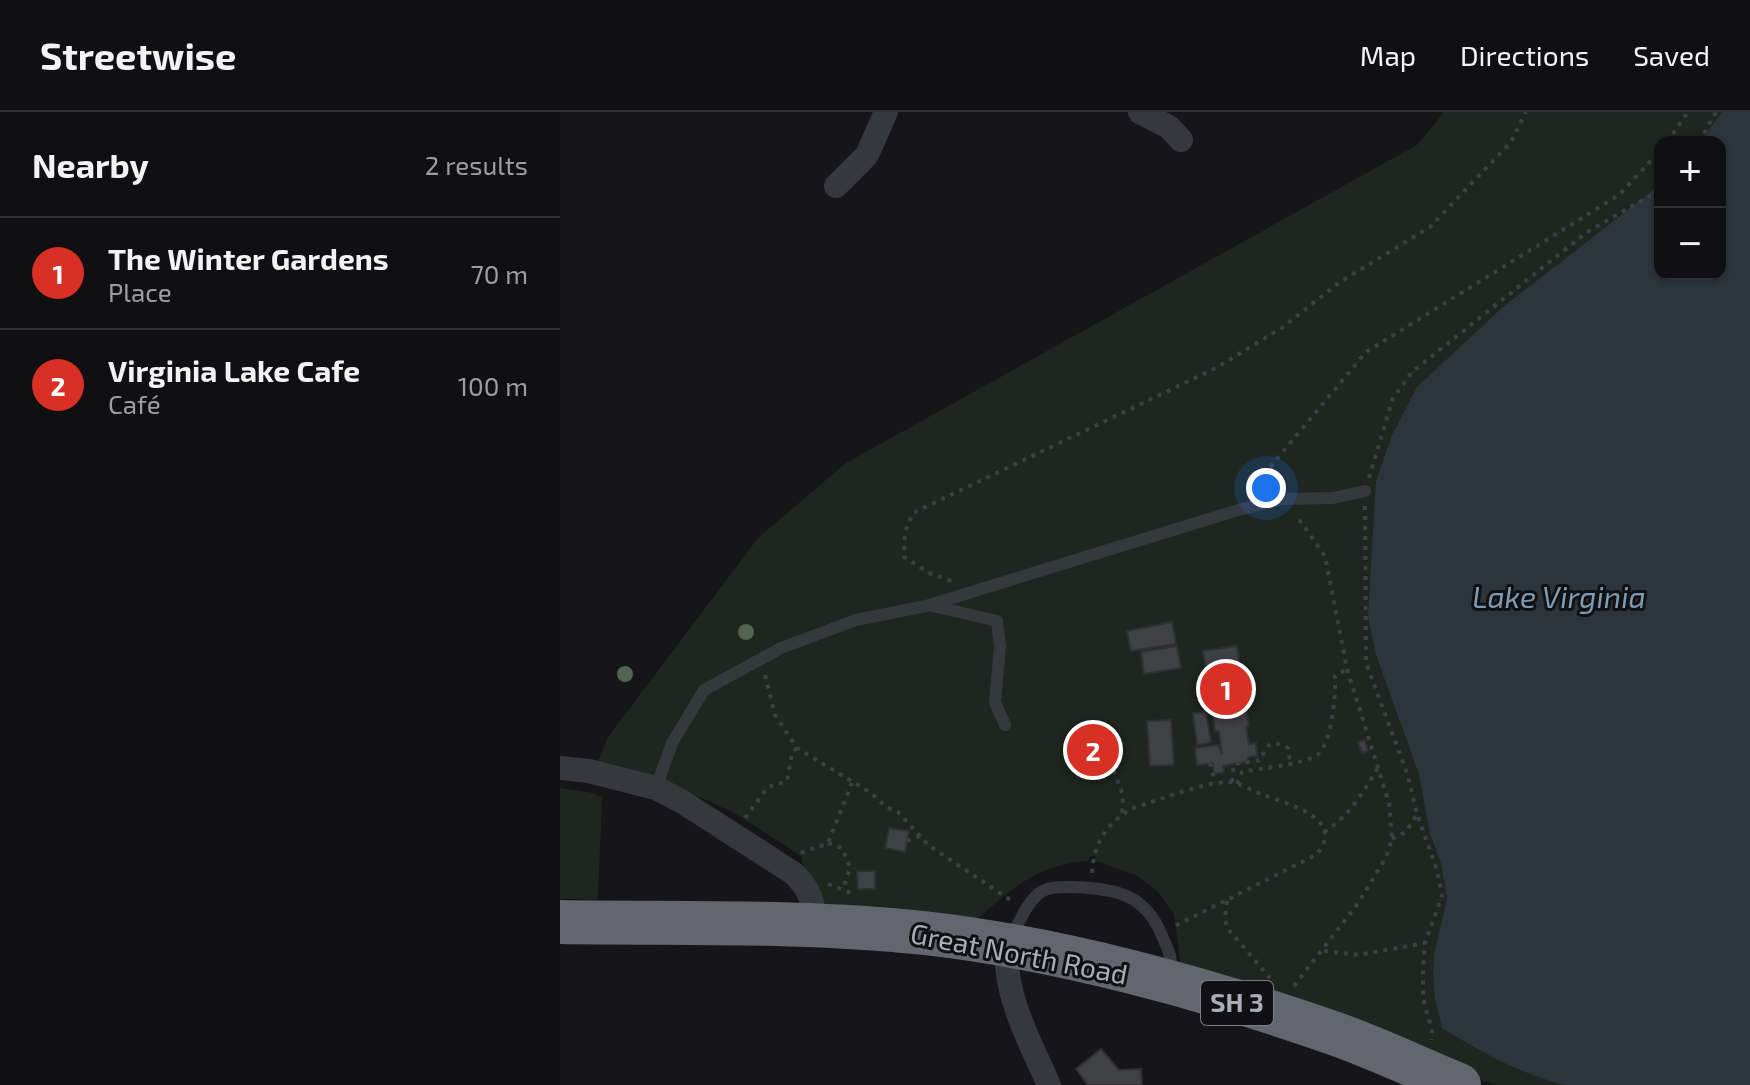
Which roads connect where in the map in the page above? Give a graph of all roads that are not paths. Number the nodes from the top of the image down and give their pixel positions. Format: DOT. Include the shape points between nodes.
graph roads {
  1 [pos="886,112"];
  2 [pos="1140,112"];
  3 [pos="1181,140"];
  4 [pos="836,186"];
  5 [pos="1365,491"];
  6 [pos="929,605"];
  7 [pos="1005,725"];
  8 [pos="560,768"];
  9 [pos="656,788"];
  10 [pos="560,922"];
  11 [pos="814,927"];
  12 [pos="1016,928"];
  13 [pos="1166,963"];
  14 [pos="1049,1085"];
  15 [pos="1459,1085"];
  1 -- 4 [label="street" via="867,155"];
  2 -- 3 [label="street"];
  5 -- 6 [label="lane" via="1281,499 1235,511"];
  6 -- 7 [label="lane" via="997,621 995,702"];
  6 -- 9 [label="lane" via="815,634 704,690 672,743"];
  8 -- 9 [label="street"];
  9 -- 11 [label="street" via="676,808 793,873 812,897"];
  10 -- 11 [label="highway, Great North Road / SH 3"];
  11 -- 12 [label="highway, Great North Road / SH 3" via="926,933"];
  12 -- 13 [label="highway, Great North Road / SH 3"];
  12 -- 13 [label="lane" via="1040,892 1056,887 1120,891 1159,927"];
  12 -- 14 [label="street" via="1005,963 1009,984"];
  13 -- 15 [label="highway, Great North Road / SH 3" via="1284,1004 1340,1036"];
}
